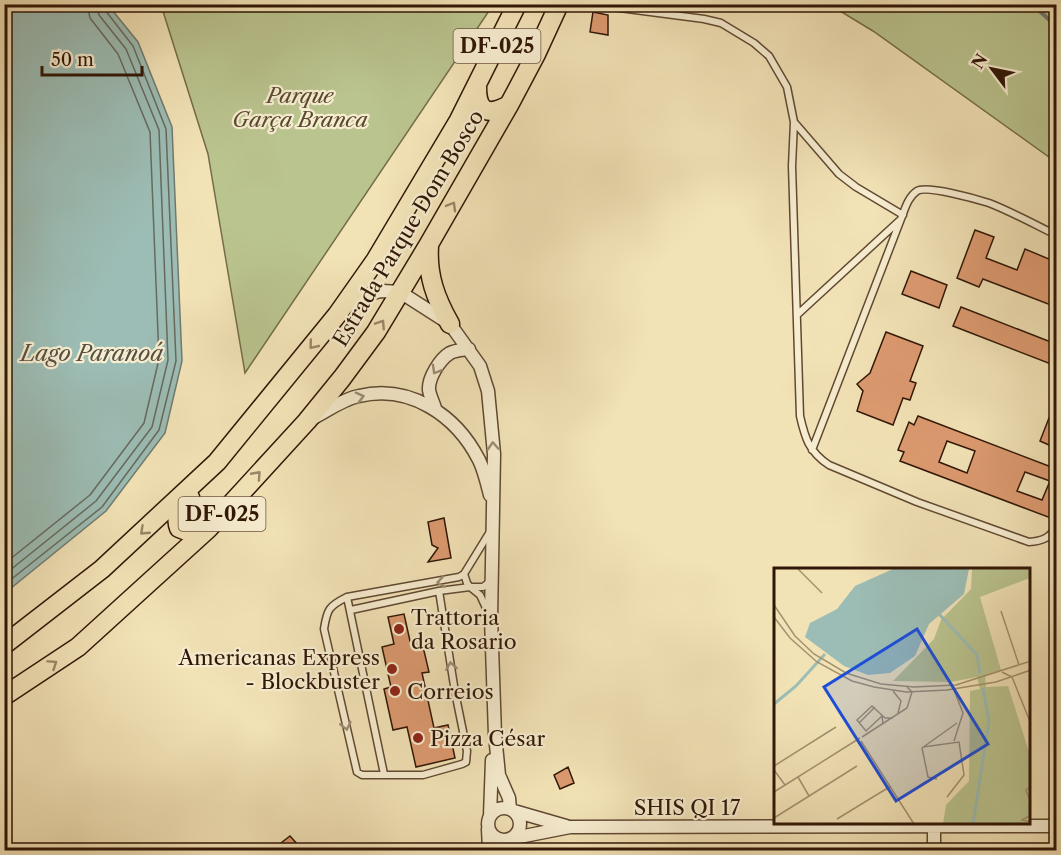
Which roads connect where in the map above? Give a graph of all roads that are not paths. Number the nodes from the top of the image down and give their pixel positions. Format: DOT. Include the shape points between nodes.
graph roads {
  1 [pos="517,4"];
  2 [pos="559,4"];
  3 [pos="589,4"];
  4 [pos="477,87"];
  5 [pos="509,105"];
  6 [pos="459,120"];
  7 [pos="794,122"];
  8 [pos="488,142"];
  9 [pos="902,217"];
  10 [pos="1056,235"];
  11 [pos="429,244"];
  12 [pos="400,292"];
  13 [pos="798,314"];
  14 [pos="337,315"];
  15 [pos="450,324"];
  16 [pos="469,349"];
  17 [pos="435,408"];
  18 [pos="307,421"];
  19 [pos="812,450"];
  20 [pos="217,462"];
  21 [pos="493,504"];
  22 [pos="492,527"];
  23 [pos="1056,527"];
  24 [pos="209,528"];
  25 [pos="464,574"];
  26 [pos="491,580"];
  27 [pos="470,587"];
  28 [pos="440,591"];
  29 [pos="347,597"];
  30 [pos="351,610"];
  31 [pos="491,618"];
  32 [pos="4,645"];
  33 [pos="4,696"];
  34 [pos="495,735"];
  35 [pos="384,774"];
  36 [pos="512,810"];
  37 [pos="490,816"];
  38 [pos="934,825"];
  39 [pos="1056,826"];
  40 [pos="570,827"];
  41 [pos="488,829"];
  42 [pos="512,842"];
  43 [pos="489,850"];
  44 [pos="934,850"];
  1 -- 4 [label="main road, Estrada Parque Dom Bosco / DF-025"];
  2 -- 5 [label="main road, Estrada Parque Dom Bosco / DF-025"];
  3 -- 7 [label="lane" via="721,23 754,42 769,56 788,87"];
  4 -- 5 [label="main road" via="477,99 486,111"];
  4 -- 6 [label="main road, Estrada Parque Dom Bosco / DF-025"];
  5 -- 8 [label="main road, Estrada Parque Dom Bosco / DF-025"];
  6 -- 8 [label="main road" via="477,119 484,123"];
  6 -- 14 [label="main road, Estrada Parque Dom Bosco / DF-025" via="383,248"];
  7 -- 9 [label="lane" via="839,174"];
  7 -- 13 [label="lane"];
  11 -- 8 [label="main road, Estrada Parque Dom Bosco / DF-025, one-way"];
  9 -- 10 [label="lane" via="910,198 918,190 927,189 988,203"];
  9 -- 13 [label="lane"];
  9 -- 19 [label="lane"];
  11 -- 12 [label="main road, Estrada Parque Dom Bosco / DF-025"];
  11 -- 15 [label="main road" via="430,278"];
  12 -- 14 [label="street" via="363,295"];
  12 -- 15 [label="street"];
  18 -- 12 [label="main road, Estrada Parque Dom Bosco / DF-025, one-way" via="356,359"];
  13 -- 19 [label="lane" via="800,416"];
  14 -- 20 [label="main road, Estrada Parque Dom Bosco / DF-025, one-way"];
  15 -- 16 [label="street"];
  16 -- 17 [label="street, one-way" via="450,352 429,382"];
  21 -- 16 [label="street, one-way" via="494,454 488,391 480,366"];
  18 -- 17 [label="street, one-way" via="357,396 374,394 394,394"];
  17 -- 21 [label="street" via="466,439 480,461"];
  24 -- 18 [label="main road, Estrada Parque Dom Bosco / DF-025, one-way"];
  19 -- 23 [label="lane" via="817,458 851,475 1029,542 1042,541"];
  20 -- 24 [label="main road" via="177,522 187,532"];
  20 -- 32 [label="main road, Estrada Parque Dom Bosco / DF-025, one-way" via="102,569"];
  21 -- 22 [label="street"];
  22 -- 25 [label="lane"];
  22 -- 26 [label="street"];
  33 -- 24 [label="main road, Estrada Parque Dom Bosco / DF-025, one-way" via="78,647"];
  25 -- 27 [label="lane"];
  25 -- 29 [label="lane, one-way" via="450,580"];
  26 -- 27 [label="lane" via="483,588"];
  26 -- 31 [label="street"];
  27 -- 28 [label="lane"];
  27 -- 31 [label="lane" via="480,595"];
  28 -- 30 [label="lane"];
  35 -- 28 [label="lane, one-way" via="423,775 462,764 467,758"];
  29 -- 30 [label="lane"];
  29 -- 35 [label="lane, one-way" via="333,604 326,614 324,629 356,771 362,775"];
  30 -- 35 [label="lane"];
  31 -- 34 [label="street"];
  34 -- 36 [label="street" via="499,775"];
  34 -- 37 [label="street"];
  36 -- 37 [label="street" via="497,810"];
  36 -- 40 [label="street, SHIS QI 17"];
  36 -- 42 [label="street" via="521,825"];
  37 -- 41 [label="street"];
  38 -- 39 [label="street, SHIS QI 17"];
  38 -- 40 [label="street, SHIS QI 17"];
  38 -- 44 [label="street"];
  40 -- 42 [label="street, SHIS QI 17"];
  41 -- 42 [label="street" via="498,840"];
  41 -- 43 [label="street"];
}
